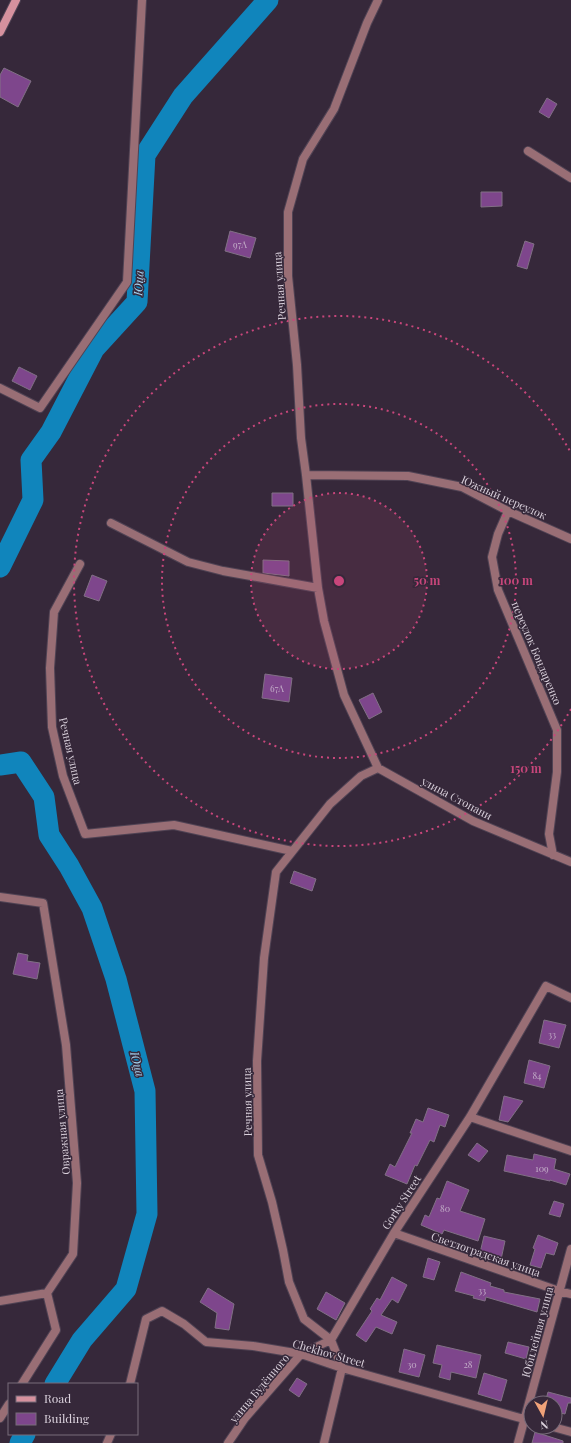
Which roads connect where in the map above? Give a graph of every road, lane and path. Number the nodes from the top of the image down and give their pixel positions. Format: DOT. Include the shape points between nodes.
graph roads {
  1 [pos="16,0"];
  2 [pos="142,0"];
  3 [pos="378,0"];
  4 [pos="0,32"];
  5 [pos="528,151"];
  6 [pos="571,178"];
  7 [pos="0,388"];
  8 [pos="306,475"];
  9 [pos="508,511"];
  10 [pos="111,523"];
  11 [pos="571,539"];
  12 [pos="80,564"];
  13 [pos="318,588"];
  14 [pos="378,768"];
  15 [pos="292,851"];
  16 [pos="553,855"];
  17 [pos="571,862"];
  18 [pos="0,897"];
  19 [pos="571,998"];
  20 [pos="470,1117"];
  21 [pos="571,1151"];
  22 [pos="394,1233"];
  23 [pos="571,1249"];
  24 [pos="559,1291"];
  25 [pos="47,1293"];
  26 [pos="571,1294"];
  27 [pos="0,1301"];
  28 [pos="331,1340"];
  29 [pos="302,1354"];
  30 [pos="342,1368"];
  31 [pos="23,1383"];
  32 [pos="130,1383"];
  33 [pos="534,1395"];
  34 [pos="8,1406"];
  35 [pos="0,1418"];
  36 [pos="523,1420"];
  37 [pos="523,1432"];
  38 [pos="228,1443"];
  39 [pos="324,1443"];
  40 [pos="518,1443"];
  1 -- 4 [label="main road"];
  2 -- 7 [label="street" via="127,282 40,408"];
  3 -- 8 [label="street, Речная улица" via="334,109 303,159 288,212 288,276"];
  5 -- 6 [label="street"];
  8 -- 9 [label="street, Южный переулок" via="408,476 462,488"];
  8 -- 13 [label="street, Речная улица"];
  9 -- 11 [label="street, Южный переулок"];
  9 -- 16 [label="street, переулок Бондаренко" via="492,557 498,590 557,730 557,772 549,834"];
  10 -- 13 [label="street" via="188,562"];
  12 -- 15 [label="street, Речная улица" via="54,612 50,668 52,727 63,776 86,834 174,825"];
  13 -- 14 [label="street, Речная улица" via="344,695"];
  14 -- 15 [label="street, Речная улица" via="362,776 330,804"];
  14 -- 16 [label="street, улица Стопани" via="473,822"];
  15 -- 28 [label="street, Речная улица" via="276,872 264,958 257,1061 258,1155 274,1209 289,1282 304,1318"];
  16 -- 17 [label="street, улица Стопани"];
  18 -- 25 [label="street, Овражная улица" via="42,903 66,1046 77,1183 73,1254"];
  19 -- 20 [label="street, Gorky Street" via="546,986"];
  20 -- 21 [label="street"];
  20 -- 22 [label="street, Gorky Street"];
  22 -- 24 [label="street, Светлоградская улица"];
  22 -- 28 [label="street, Gorky Street"];
  23 -- 24 [label="street, Юбилейная улица"];
  24 -- 26 [label="street, Светлоградская улица"];
  24 -- 33 [label="street, Юбилейная улица"];
  25 -- 27 [label="street"];
  25 -- 31 [label="street" via="56,1330"];
  28 -- 29 [label="street, улица Будённого"];
  28 -- 30 [label="street"];
  29 -- 30 [label="street, Chekhov Street"];
  29 -- 32 [label="street, Chekhov Street" via="206,1342 184,1324 162,1311 146,1319"];
  29 -- 38 [label="street, улица Будённого" via="245,1418"];
  30 -- 36 [label="street, Chekhov Street"];
  30 -- 39 [label="street"];
  34 -- 35 [label="street"];
  37 -- 40 [label="street, Юбилейная улица"];
}
